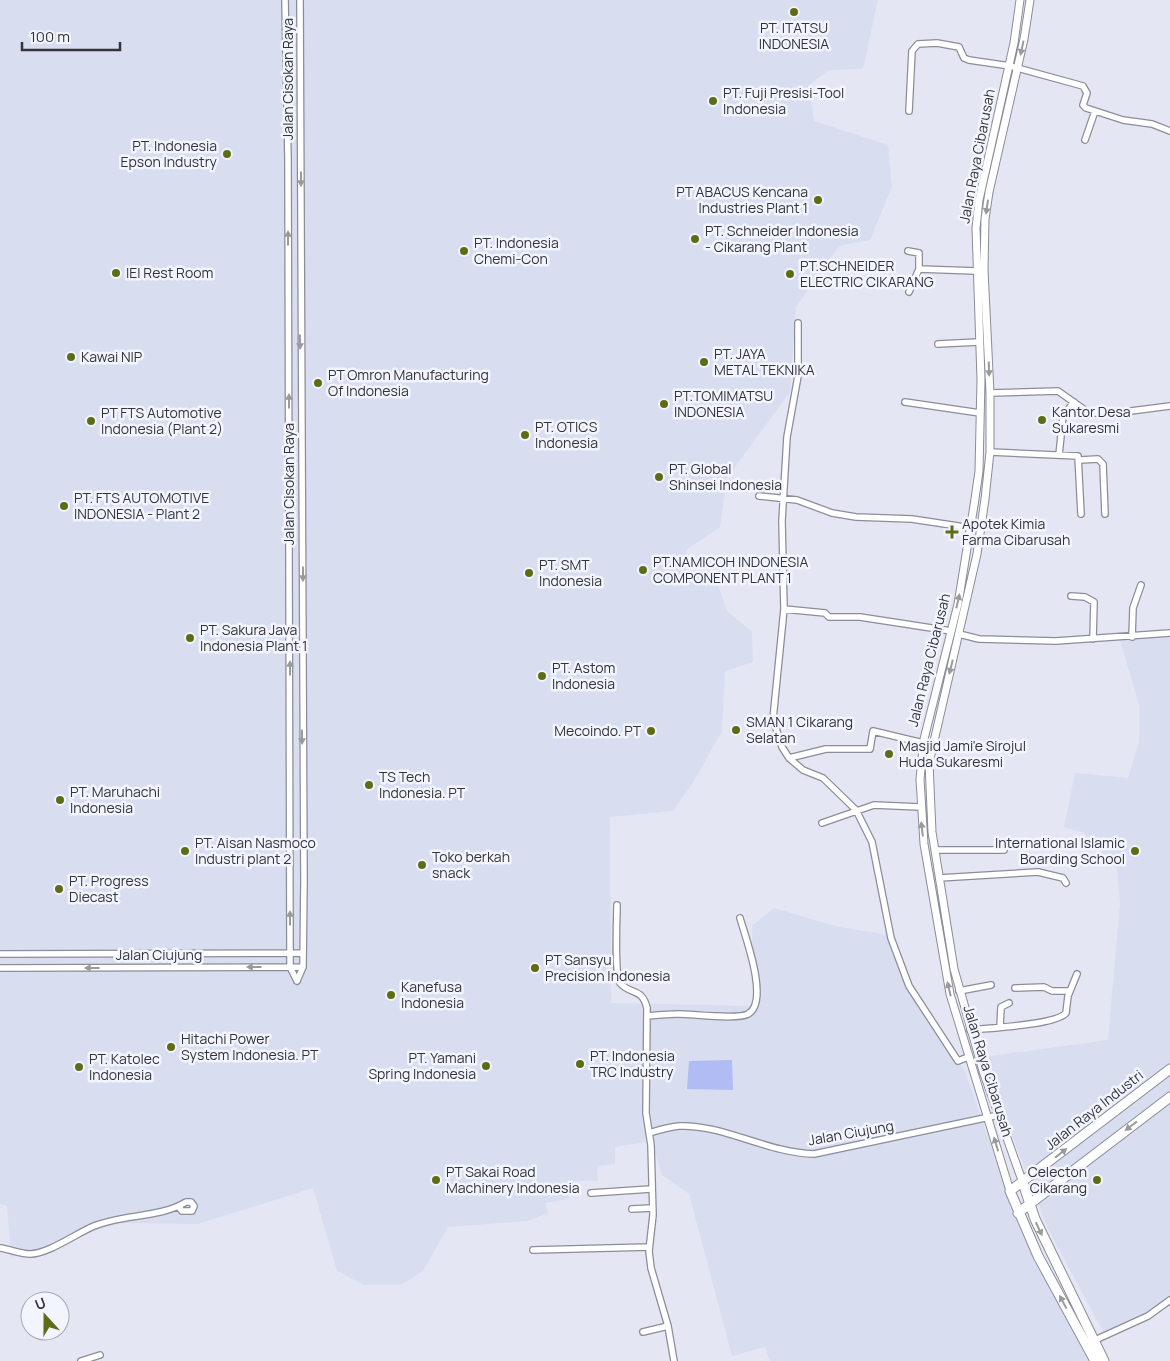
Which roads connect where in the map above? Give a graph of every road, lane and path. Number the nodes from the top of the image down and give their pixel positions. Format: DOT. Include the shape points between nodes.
graph roads {
  1 [pos="285,0"];
  2 [pos="300,0"];
  3 [pos="1020,0"];
  4 [pos="1030,0"];
  5 [pos="1010,66"];
  6 [pos="1018,69"];
  7 [pos="909,111"];
  8 [pos="1094,111"];
  9 [pos="1170,131"];
  10 [pos="1085,140"];
  11 [pos="908,251"];
  12 [pos="919,269"];
  13 [pos="976,271"];
  14 [pos="909,292"];
  15 [pos="798,323"];
  16 [pos="979,342"];
  17 [pos="938,344"];
  18 [pos="990,394"];
  19 [pos="906,402"];
  20 [pos="1074,402"];
  21 [pos="1170,406"];
  22 [pos="980,412"];
  23 [pos="989,412"];
  24 [pos="990,452"];
  25 [pos="1059,455"];
  26 [pos="1080,460"];
  27 [pos="759,496"];
  28 [pos="784,497"];
  29 [pos="1081,514"];
  30 [pos="1104,514"];
  31 [pos="971,528"];
  32 [pos="1141,585"];
  33 [pos="1071,596"];
  34 [pos="784,609"];
  35 [pos="951,630"];
  36 [pos="1170,633"];
  37 [pos="959,634"];
  38 [pos="1132,637"];
  39 [pos="1093,639"];
  40 [pos="923,743"];
  41 [pos="921,756"];
  42 [pos="930,756"];
  43 [pos="789,758"];
  44 [pos="920,797"];
  45 [pos="930,797"];
  46 [pos="920,807"];
  47 [pos="856,810"];
  48 [pos="822,823"];
  49 [pos="935,850"];
  50 [pos="1004,850"];
  51 [pos="939,878"];
  52 [pos="1066,883"];
  53 [pos="616,905"];
  54 [pos="740,918"];
  55 [pos="0,954"];
  56 [pos="290,954"];
  57 [pos="303,954"];
  58 [pos="290,967"];
  59 [pos="303,967"];
  60 [pos="0,968"];
  61 [pos="1077,974"];
  62 [pos="991,985"];
  63 [pos="1015,988"];
  64 [pos="959,991"];
  65 [pos="1069,991"];
  66 [pos="1009,1004"];
  67 [pos="647,1016"];
  68 [pos="1000,1027"];
  69 [pos="970,1030"];
  70 [pos="968,1057"];
  71 [pos="1170,1069"];
  72 [pos="1170,1097"];
  73 [pos="999,1115"];
  74 [pos="987,1117"];
  75 [pos="649,1133"];
  76 [pos="1023,1183"];
  77 [pos="651,1189"];
  78 [pos="1010,1191"];
  79 [pos="591,1193"];
  80 [pos="1030,1204"];
  81 [pos="179,1207"];
  82 [pos="652,1208"];
  83 [pos="632,1209"];
  84 [pos="1018,1212"];
  85 [pos="649,1247"];
  86 [pos="0,1248"];
  87 [pos="533,1250"];
  88 [pos="1170,1300"];
  89 [pos="668,1326"];
  90 [pos="643,1332"];
  91 [pos="1090,1343"];
  92 [pos="100,1355"];
  93 [pos="81,1361"];
  94 [pos="674,1361"];
  95 [pos="1095,1361"];
  96 [pos="1104,1361"];
  56 -- 1 [label="street, Jalan Cisokan Raya, one-way"];
  2 -- 57 [label="street, Jalan Cisokan Raya, one-way"];
  3 -- 5 [label="street, Jalan Raya Cibarusah"];
  4 -- 6 [label="street, Jalan Raya Cibarusah, one-way"];
  5 -- 6 [label="street"];
  5 -- 7 [label="street" via="964,58 960,48 952,45 918,44 912,51"];
  5 -- 13 [label="street, Jalan Raya Cibarusah" via="979,200"];
  6 -- 8 [label="street" via="1083,86 1087,93 1083,105"];
  6 -- 18 [label="street, Jalan Raya Cibarusah, one-way" via="985,219"];
  8 -- 9 [label="street"];
  8 -- 10 [label="street"];
  11 -- 12 [label="street" via="919,253"];
  12 -- 13 [label="street"];
  12 -- 14 [label="street"];
  13 -- 16 [label="street, Jalan Raya Cibarusah"];
  15 -- 28 [label="street" via="798,376 787,433"];
  16 -- 17 [label="street"];
  16 -- 22 [label="street, Jalan Raya Cibarusah"];
  18 -- 20 [label="street" via="1058,391"];
  18 -- 23 [label="street, Jalan Raya Cibarusah"];
  19 -- 22 [label="street"];
  20 -- 21 [label="street" via="1085,411 1099,413"];
  20 -- 25 [label="street" via="1063,416"];
  22 -- 23 [label="street"];
  22 -- 31 [label="street, Jalan Raya Cibarusah" via="979,471"];
  23 -- 24 [label="street, Jalan Raya Cibarusah"];
  24 -- 25 [label="street"];
  24 -- 37 [label="street, Jalan Raya Cibarusah" via="977,554"];
  25 -- 26 [label="street" via="1078,456"];
  26 -- 29 [label="street"];
  26 -- 30 [label="street" via="1098,459 1103,464"];
  27 -- 28 [label="street"];
  28 -- 31 [label="street" via="842,515 912,519"];
  28 -- 34 [label="street"];
  35 -- 31 [label="street, Jalan Raya Cibarusah, one-way"];
  32 -- 38 [label="street" via="1133,608"];
  33 -- 39 [label="street" via="1094,601"];
  34 -- 35 [label="street" via="825,612 834,618 860,617"];
  34 -- 43 [label="street" via="773,719"];
  35 -- 40 [label="street, Jalan Raya Cibarusah"];
  36 -- 38 [label="street"];
  37 -- 39 [label="street" via="979,638 1056,641"];
  37 -- 42 [label="street, Jalan Raya Cibarusah, one-way"];
  38 -- 39 [label="street"];
  40 -- 41 [label="street, Jalan Raya Cibarusah"];
  40 -- 43 [label="street" via="873,731 870,749 826,749"];
  41 -- 42 [label="street"];
  41 -- 44 [label="street, Jalan Raya Cibarusah"];
  42 -- 45 [label="street, Jalan Raya Cibarusah"];
  43 -- 47 [label="street" via="803,770 823,778"];
  44 -- 45 [label="street"];
  44 -- 46 [label="street, Jalan Raya Cibarusah"];
  45 -- 49 [label="street, Jalan Raya Cibarusah"];
  46 -- 47 [label="street" via="880,805"];
  70 -- 46 [label="street, Jalan Raya Cibarusah, one-way" via="945,968"];
  47 -- 48 [label="street"];
  47 -- 70 [label="street" via="872,842 890,938 909,986 958,1061"];
  49 -- 50 [label="street"];
  49 -- 51 [label="street, Jalan Raya Cibarusah"];
  51 -- 52 [label="street" via="1038,872 1063,878"];
  51 -- 64 [label="street, Jalan Raya Cibarusah"];
  53 -- 67 [label="street" via="619,980 641,995 646,1003"];
  54 -- 67 [label="street" via="753,957 756,999 752,1011 737,1017"];
  55 -- 56 [label="street"];
  56 -- 57 [label="street"];
  56 -- 58 [label="street, Jalan Cisokan Raya"];
  57 -- 59 [label="street, Jalan Cisokan Raya"];
  58 -- 59 [label="street, Jalan Ciujung"];
  58 -- 59 [label="street" via="297,981"];
  58 -- 60 [label="street, Jalan Ciujung, one-way"];
  61 -- 65 [label="street"];
  62 -- 64 [label="street"];
  63 -- 65 [label="street" via="1044,987 1052,991"];
  64 -- 69 [label="street, Jalan Raya Cibarusah"];
  65 -- 68 [label="street" via="1066,1013 1061,1018"];
  66 -- 68 [label="street" via="1001,1007"];
  67 -- 75 [label="street" via="646,1104"];
  68 -- 69 [label="street"];
  69 -- 73 [label="street, Jalan Raya Cibarusah"];
  70 -- 74 [label="street, Jalan Raya Cibarusah"];
  76 -- 71 [label="main road, Jalan Raya Industri, one-way"];
  72 -- 80 [label="main road, one-way"];
  73 -- 74 [label="street, Jalan Ciujung"];
  73 -- 76 [label="street, Jalan Raya Cibarusah"];
  74 -- 75 [label="street, Jalan Ciujung" via="814,1154 788,1151 703,1128 680,1126"];
  78 -- 74 [label="street, Jalan Raya Cibarusah, one-way"];
  75 -- 77 [label="street"];
  76 -- 78 [label="main road, Jalan Raya Industri"];
  76 -- 80 [label="main road, Jalan Raya Cibarusah"];
  77 -- 79 [label="street"];
  77 -- 82 [label="street"];
  78 -- 84 [label="main road, Jalan Raya Cibarusah"];
  80 -- 84 [label="main road"];
  80 -- 91 [label="main road, Jalan Raya Cibarusah, one-way"];
  81 -- 86 [label="street" via="130,1215 94,1226 60,1244 31,1254"];
  82 -- 83 [label="street"];
  82 -- 85 [label="street"];
  91 -- 84 [label="main road, Jalan Raya Cibarusah, one-way"];
  85 -- 87 [label="street"];
  85 -- 89 [label="street" via="651,1268"];
  88 -- 91 [label="street" via="1148,1316"];
  89 -- 90 [label="street"];
  89 -- 94 [label="street"];
  91 -- 95 [label="main road, Jalan Raya Cibarusah"];
  91 -- 96 [label="main road, Jalan Raya Cibarusah"];
  92 -- 93 [label="street"];
}
